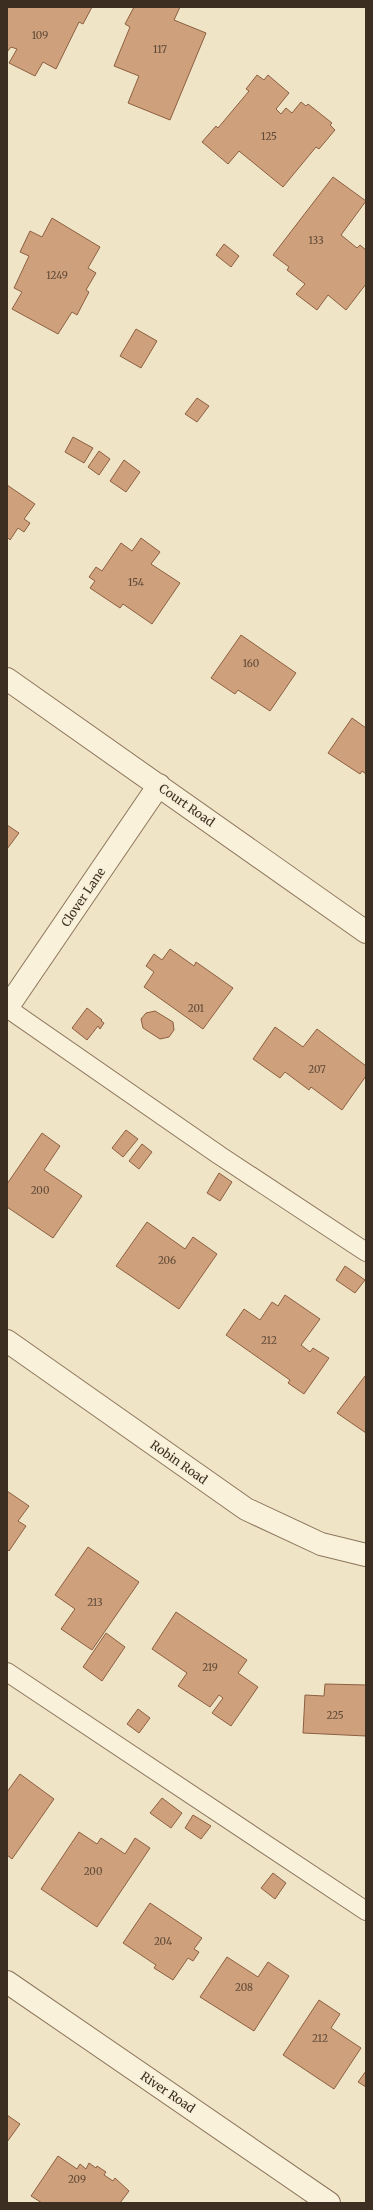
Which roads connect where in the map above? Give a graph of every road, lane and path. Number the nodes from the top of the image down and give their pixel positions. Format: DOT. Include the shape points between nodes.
graph roads {
  1 [pos="7,679"];
  2 [pos="159,786"];
  3 [pos="366,932"];
  4 [pos="7,1008"];
  5 [pos="366,1252"];
  6 [pos="7,1341"];
  7 [pos="366,1555"];
  8 [pos="7,1672"];
  9 [pos="366,1911"];
  10 [pos="7,1982"];
  11 [pos="329,2203"];
  1 -- 2 [label="street, Court Road"];
  2 -- 3 [label="street, Court Road"];
  2 -- 4 [label="street, Clover Lane"];
  4 -- 5 [label="lane" via="219,1155"];
  6 -- 7 [label="street, Robin Road" via="246,1508 321,1544"];
  8 -- 9 [label="lane"];
  10 -- 11 [label="street, River Road"];
}
